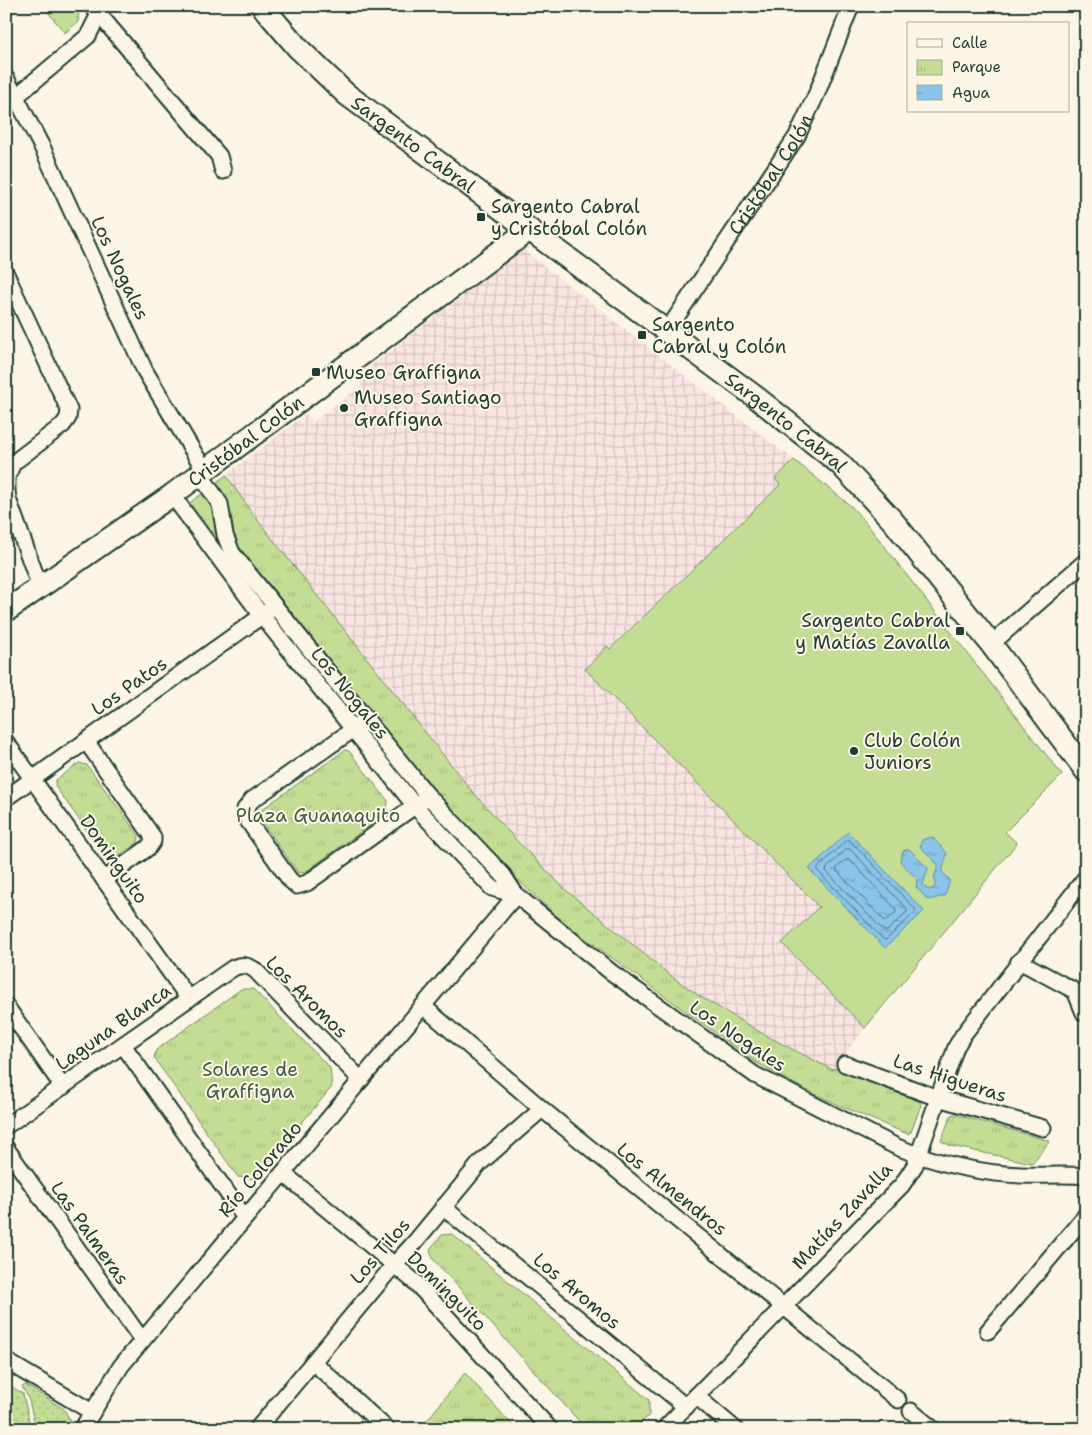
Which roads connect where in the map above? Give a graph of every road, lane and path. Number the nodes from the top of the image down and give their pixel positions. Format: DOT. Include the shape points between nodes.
graph roads {
  1 [pos="262,6"];
  2 [pos="851,6"];
  3 [pos="97,9"];
  4 [pos="6,78"];
  5 [pos="12,101"];
  6 [pos="223,171"];
  7 [pos="529,230"];
  8 [pos="6,274"];
  9 [pos="667,331"];
  10 [pos="203,472"];
  11 [pos="172,495"];
  12 [pos="1086,561"];
  13 [pos="40,587"];
  14 [pos="275,606"];
  15 [pos="6,611"];
  16 [pos="262,616"];
  17 [pos="991,644"];
  18 [pos="367,720"];
  19 [pos="353,729"];
  20 [pos="86,741"];
  21 [pos="6,742"];
  22 [pos="1086,771"];
  23 [pos="32,779"];
  24 [pos="428,796"];
  25 [pos="6,798"];
  26 [pos="415,806"];
  27 [pos="1086,877"];
  28 [pos="104,880"];
  29 [pos="516,895"];
  30 [pos="1019,961"];
  31 [pos="245,965"];
  32 [pos="189,999"];
  33 [pos="6,1006"];
  34 [pos="423,1006"];
  35 [pos="1084,1013"];
  36 [pos="123,1045"];
  37 [pos="845,1064"];
  38 [pos="361,1080"];
  39 [pos="63,1087"];
  40 [pos="938,1098"];
  41 [pos="542,1109"];
  42 [pos="6,1126"];
  43 [pos="1043,1128"];
  44 [pos="6,1148"];
  45 [pos="918,1156"];
  46 [pos="283,1173"];
  47 [pos="1086,1176"];
  48 [pos="443,1206"];
  49 [pos="1086,1215"];
  50 [pos="245,1218"];
  51 [pos="394,1266"];
  52 [pos="784,1306"];
  53 [pos="988,1331"];
  54 [pos="142,1340"];
  55 [pos="6,1361"];
  56 [pos="313,1362"];
  57 [pos="696,1396"];
  58 [pos="898,1400"];
  59 [pos="686,1407"];
  60 [pos="911,1411"];
  61 [pos="92,1412"];
  62 [pos="82,1429"];
  63 [pos="257,1429"];
  64 [pos="387,1429"];
  65 [pos="550,1429"];
  66 [pos="664,1429"];
  67 [pos="735,1429"];
  68 [pos="933,1429"];
  1 -- 7 [label="main road, Sargento Cabral" via="298,48 346,94"];
  2 -- 9 [label="street, Cristóbal Colón" via="818,93 797,136"];
  3 -- 5 [label="street" via="88,36"];
  3 -- 6 [label="street" via="219,156"];
  4 -- 5 [label="street, Los Nogales"];
  5 -- 10 [label="street, Los Nogales" via="43,149 145,371"];
  7 -- 9 [label="main road, Sargento Cabral"];
  7 -- 10 [label="main road, Cristóbal Colón"];
  8 -- 13 [label="street" via="69,410 63,425 13,463 7,477 8,499"];
  9 -- 17 [label="main road, Sargento Cabral" via="840,464 893,520"];
  10 -- 11 [label="main road, Cristóbal Colón"];
  10 -- 14 [label="street, Los Nogales" via="220,504 225,535 232,553"];
  11 -- 13 [label="main road, Cristóbal Colón"];
  11 -- 16 [label="street, Los Nogales"];
  12 -- 17 [label="street"];
  13 -- 15 [label="main road, Cristóbal Colón"];
  14 -- 16 [label="street, Los Patos"];
  14 -- 18 [label="street, Los Nogales"];
  16 -- 19 [label="street, Los Nogales"];
  16 -- 20 [label="street, Los Patos"];
  17 -- 22 [label="main road, Sargento Cabral"];
  18 -- 19 [label="street"];
  18 -- 24 [label="street, Los Nogales"];
  19 -- 26 [label="street, Los Nogales"];
  19 -- 26 [label="street" via="252,800 245,809 248,821 290,880 297,886 307,883"];
  20 -- 23 [label="street, Los Patos"];
  20 -- 28 [label="street" via="153,837 149,847"];
  21 -- 23 [label="street, Dominguito"];
  23 -- 25 [label="street, Los Patos"];
  23 -- 28 [label="street, Dominguito"];
  24 -- 26 [label="street"];
  24 -- 29 [label="street, Los Nogales" via="503,875"];
  26 -- 29 [label="street, Los Nogales" via="492,888"];
  27 -- 30 [label="street, Matías Zavalla"];
  28 -- 32 [label="street, Dominguito"];
  29 -- 34 [label="street, Río Colorado"];
  29 -- 45 [label="street, Los Nogales" via="611,972 755,1075"];
  30 -- 35 [label="street" via="1074,991"];
  30 -- 40 [label="street, Matías Zavalla" via="963,1035"];
  31 -- 32 [label="street, Laguna Blanca" via="233,968"];
  31 -- 38 [label="street, Los Aromos" via="255,970"];
  32 -- 36 [label="street, Laguna Blanca"];
  33 -- 39 [label="street"];
  34 -- 38 [label="street, Río Colorado"];
  34 -- 41 [label="street, Los Almendros"];
  36 -- 39 [label="street, Laguna Blanca"];
  36 -- 50 [label="street"];
  37 -- 40 [label="street, Las Higueras"];
  38 -- 46 [label="street, Río Colorado"];
  39 -- 42 [label="street, Laguna Blanca"];
  40 -- 43 [label="street, Las Higueras"];
  40 -- 45 [label="street, Matías Zavalla"];
  41 -- 48 [label="street, Los Tilos" via="480,1163"];
  41 -- 52 [label="street, Los Almendros"];
  44 -- 54 [label="street, Las Palmeras"];
  45 -- 47 [label="street, Los Nogales" via="985,1172"];
  45 -- 52 [label="street, Matías Zavalla" via="902,1186"];
  46 -- 50 [label="street, Río Colorado"];
  46 -- 51 [label="street, Dominguito"];
  48 -- 51 [label="street, Los Tilos"];
  48 -- 59 [label="street, Los Aromos"];
  49 -- 53 [label="street"];
  50 -- 54 [label="street, Río Colorado"];
  51 -- 56 [label="street, Los Tilos"];
  51 -- 65 [label="street, Dominguito" via="415,1282"];
  52 -- 57 [label="street, Matías Zavalla"];
  52 -- 58 [label="street, Los Almendros"];
  54 -- 61 [label="street, Río Colorado" via="120,1366"];
  55 -- 61 [label="street"];
  56 -- 63 [label="street, Los Tilos"];
  56 -- 64 [label="street"];
  57 -- 59 [label="street, Matías Zavalla"];
  57 -- 67 [label="street"];
  59 -- 66 [label="street, Matías Zavalla"];
  60 -- 68 [label="street"];
  61 -- 62 [label="street, Río Colorado"];
}
